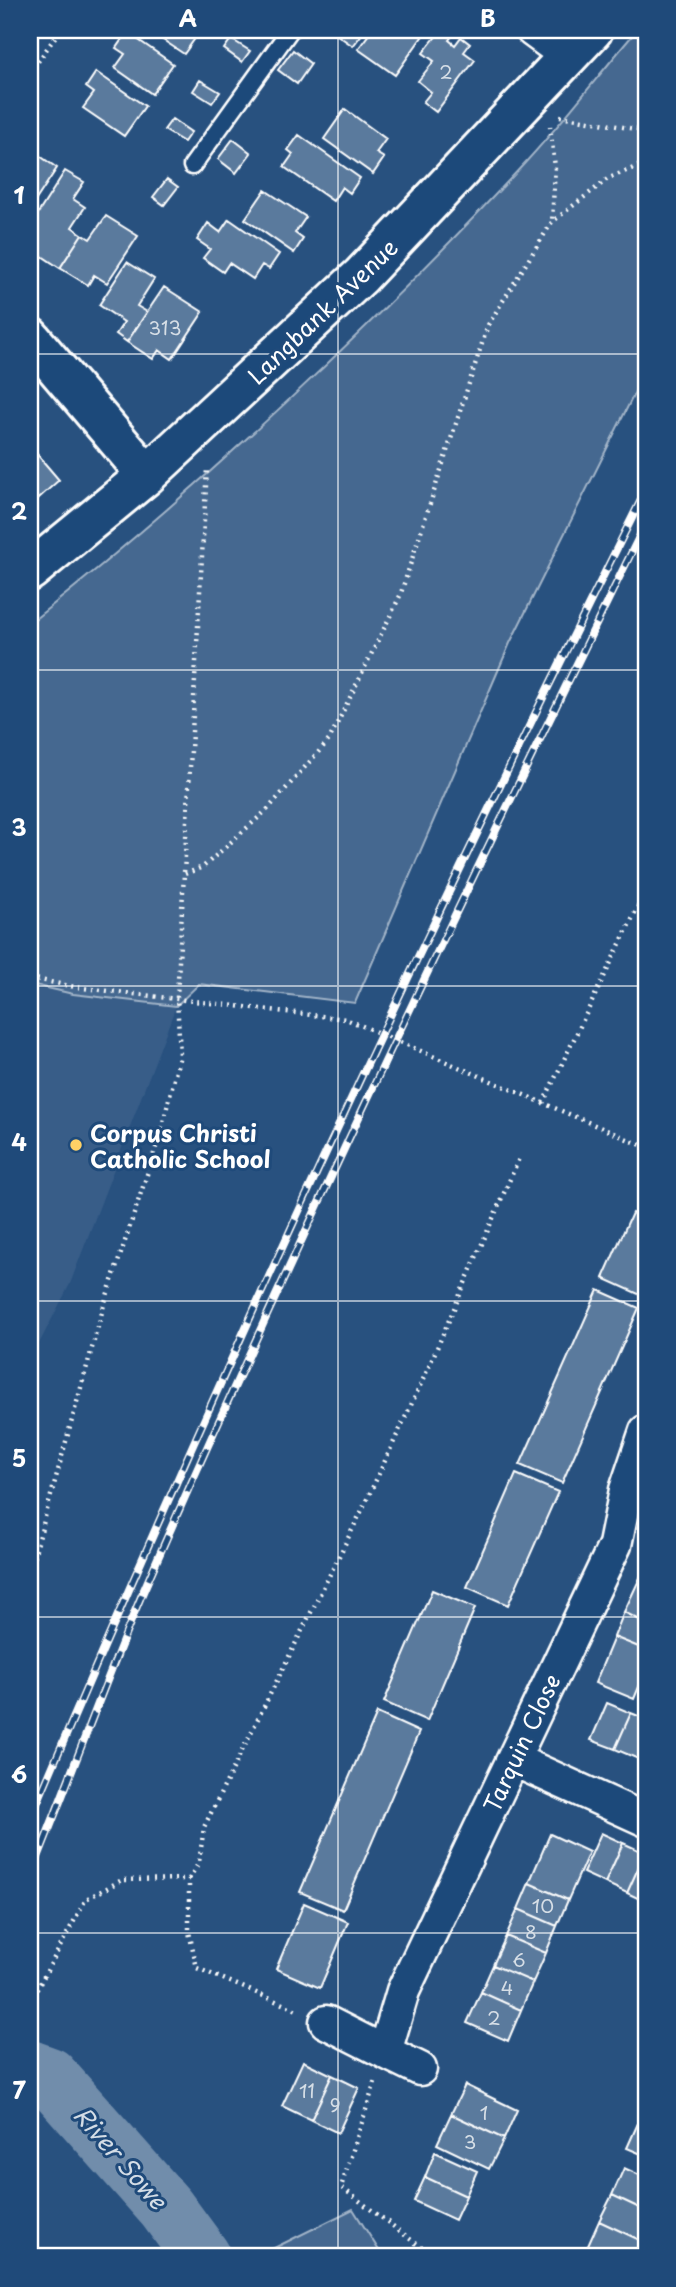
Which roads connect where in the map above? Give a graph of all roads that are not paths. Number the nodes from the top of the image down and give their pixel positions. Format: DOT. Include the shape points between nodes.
graph roads {
  1 [pos="290,30"];
  2 [pos="532,30"];
  3 [pos="582,44"];
  4 [pos="192,166"];
  5 [pos="30,337"];
  6 [pos="147,475"];
  7 [pos="30,571"];
  8 [pos="646,1431"];
  9 [pos="514,1760"];
  10 [pos="646,1820"];
  11 [pos="326,2022"];
  12 [pos="385,2052"];
  13 [pos="420,2069"];
  1 -- 4 [label="lane"];
  2 -- 3 [label="street"];
  3 -- 6 [label="street, Langbank Avenue" via="362,276"];
  5 -- 6 [label="street"];
  6 -- 7 [label="street, Langbank Avenue"];
  8 -- 9 [label="street, Tarquin Close" via="626,1490 615,1545"];
  9 -- 10 [label="street"];
  9 -- 12 [label="street, Tarquin Close" via="403,1991"];
  11 -- 12 [label="street"];
  12 -- 13 [label="street"];
}
